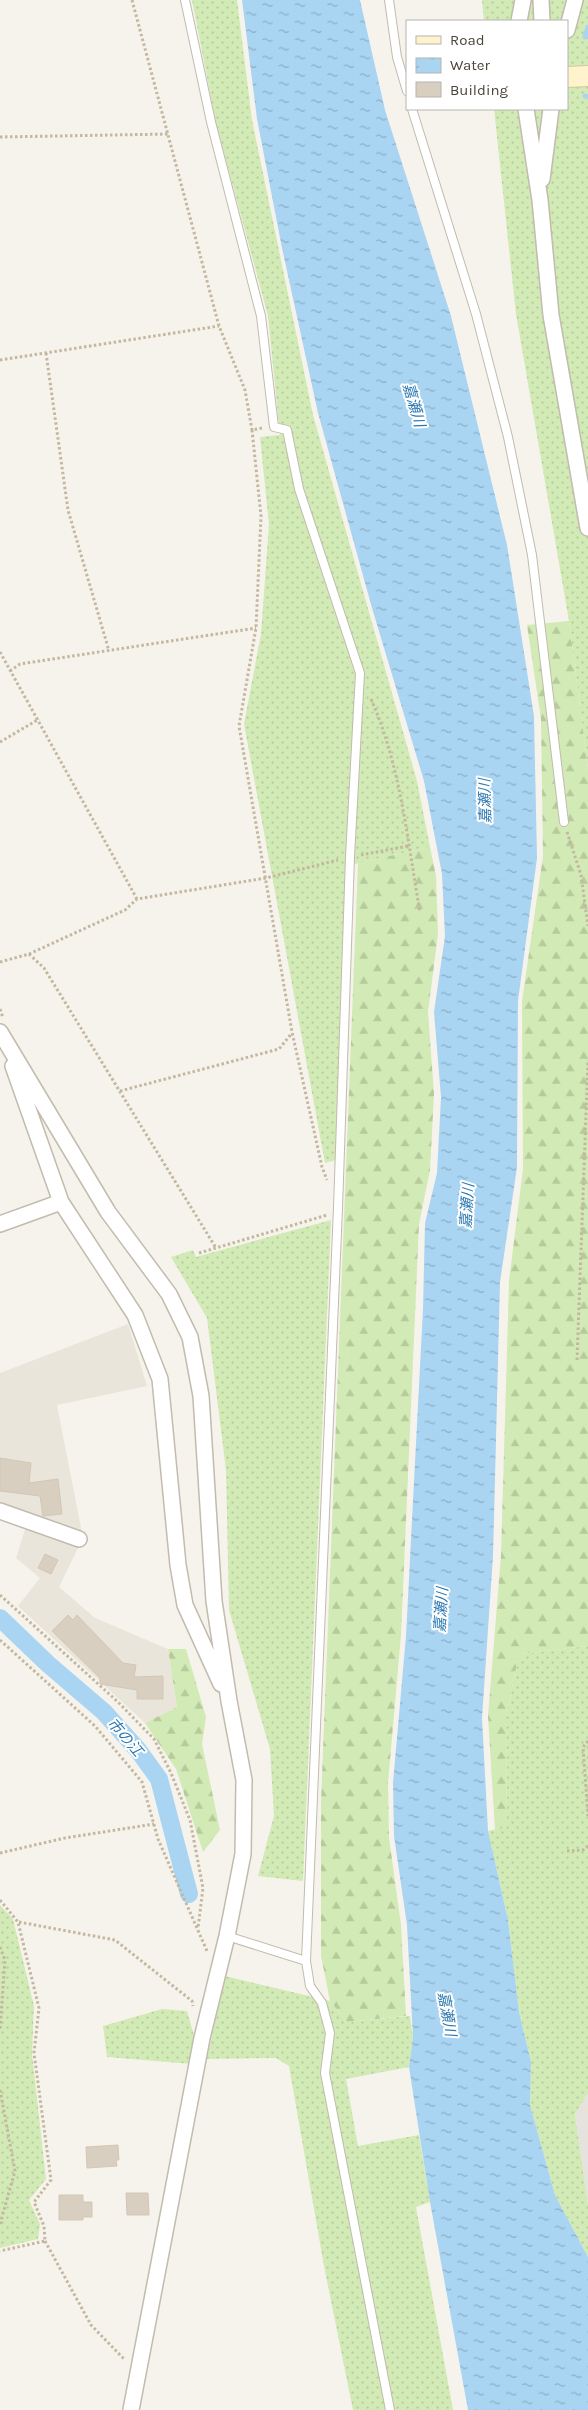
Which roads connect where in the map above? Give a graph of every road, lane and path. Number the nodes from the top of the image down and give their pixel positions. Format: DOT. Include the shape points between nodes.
graph roads {
  1 [pos="132,0"];
  2 [pos="185,0"];
  3 [pos="389,0"];
  4 [pos="523,0"];
  5 [pos="541,0"];
  6 [pos="575,0"];
  7 [pos="519,20"];
  8 [pos="542,20"];
  9 [pos="568,26"];
  10 [pos="588,76"];
  11 [pos="568,77"];
  12 [pos="406,88"];
  13 [pos="412,110"];
  14 [pos="526,110"];
  15 [pos="551,110"];
  16 [pos="168,134"];
  17 [pos="0,137"];
  18 [pos="540,200"];
  19 [pos="219,326"];
  20 [pos="46,353"];
  21 [pos="0,360"];
  22 [pos="274,426"];
  23 [pos="252,430"];
  24 [pos="588,528"];
  25 [pos="256,628"];
  26 [pos="109,651"];
  27 [pos="0,652"];
  28 [pos="10,671"];
  29 [pos="360,673"];
  30 [pos="39,719"];
  31 [pos="0,742"];
  32 [pos="564,822"];
  33 [pos="266,878"];
  34 [pos="137,899"];
  35 [pos="420,912"];
  36 [pos="588,926"];
  37 [pos="29,954"];
  38 [pos="0,962"];
  39 [pos="292,1032"];
  40 [pos="2,1034"];
  41 [pos="588,1060"];
  42 [pos="120,1091"];
  43 [pos="61,1202"];
  44 [pos="338,1208"];
  45 [pos="0,1224"];
  46 [pos="216,1248"];
  47 [pos="199,1253"];
  48 [pos="577,1360"];
  49 [pos="0,1511"];
  50 [pos="79,1539"];
  51 [pos="0,1594"];
  52 [pos="0,1640"];
  53 [pos="229,1701"];
  54 [pos="588,1741"];
  55 [pos="588,1816"];
  56 [pos="154,1824"];
  57 [pos="588,1846"];
  58 [pos="567,1851"];
  59 [pos="0,1853"];
  60 [pos="0,1900"];
  61 [pos="18,1922"];
  62 [pos="198,1928"];
  63 [pos="227,1936"];
  64 [pos="0,1947"];
  65 [pos="306,1961"];
  66 [pos="217,1975"];
  67 [pos="194,2010"];
  68 [pos="0,2030"];
  69 [pos="0,2090"];
  70 [pos="0,2224"];
  71 [pos="45,2242"];
  72 [pos="0,2251"];
  73 [pos="138,2373"];
  74 [pos="131,2410"];
  75 [pos="390,2410"];
  1 -- 16 [label="path"];
  2 -- 22 [label="lane" via="211,122 261,316"];
  3 -- 12 [label="lane" via="397,57"];
  4 -- 7 [label="street"];
  5 -- 8 [label="street"];
  6 -- 9 [label="street"];
  10 -- 11 [label="street"];
  13 -- 32 [label="lane" via="476,314 508,437 532,555"];
  14 -- 18 [label="street"];
  15 -- 18 [label="street"];
  16 -- 17 [label="path"];
  16 -- 19 [label="path"];
  18 -- 24 [label="street" via="551,315"];
  19 -- 20 [label="path"];
  19 -- 23 [label="path" via="245,390"];
  20 -- 21 [label="path"];
  20 -- 26 [label="path" via="68,510"];
  22 -- 23 [label="path"];
  22 -- 29 [label="lane" via="287,430 299,489"];
  23 -- 25 [label="path" via="261,516"];
  25 -- 26 [label="path"];
  25 -- 33 [label="path" via="239,726"];
  26 -- 28 [label="path" via="20,664"];
  27 -- 28 [label="path"];
  28 -- 30 [label="path"];
  29 -- 35 [label="path" via="385,731 401,791"];
  29 -- 44 [label="lane"];
  30 -- 31 [label="path"];
  30 -- 34 [label="path"];
  32 -- 36 [label="path" via="581,875"];
  33 -- 34 [label="path"];
  33 -- 39 [label="path"];
  34 -- 37 [label="path" via="125,910"];
  37 -- 38 [label="path"];
  37 -- 42 [label="path" via="44,968"];
  39 -- 42 [label="path" via="279,1049"];
  39 -- 44 [label="path" via="322,1167"];
  40 -- 43 [label="street"];
  40 -- 53 [label="street" via="108,1212 169,1294 190,1337 201,1396 214,1601"];
  41 -- 48 [label="path"];
  42 -- 46 [label="path"];
  43 -- 45 [label="street"];
  43 -- 53 [label="street" via="136,1315 160,1379 178,1566 185,1605"];
  44 -- 46 [label="path" via="329,1214"];
  44 -- 65 [label="lane"];
  46 -- 47 [label="path"];
  49 -- 50 [label="street"];
  51 -- 62 [label="path" via="154,1739 190,1820 203,1888"];
  52 -- 56 [label="path" via="95,1726 142,1782"];
  53 -- 63 [label="street" via="244,1780 243,1854"];
  54 -- 55 [label="path" via="583,1747"];
  56 -- 59 [label="path" via="65,1838"];
  56 -- 62 [label="path"];
  57 -- 58 [label="path" via="582,1850"];
  60 -- 61 [label="path"];
  61 -- 67 [label="path" via="115,1940 192,2001"];
  61 -- 71 [label="path" via="39,2008 34,2053 51,2180 34,2202 44,2226"];
  62 -- 66 [label="path"];
  63 -- 65 [label="lane"];
  63 -- 66 [label="street"];
  64 -- 68 [label="path" via="5,1960"];
  65 -- 75 [label="lane" via="310,1986 322,2003 330,2033 325,2073"];
  66 -- 73 [label="street"];
  69 -- 70 [label="path" via="15,2172"];
  71 -- 72 [label="path"];
  71 -- 73 [label="path" via="91,2325"];
  73 -- 74 [label="street"];
}
